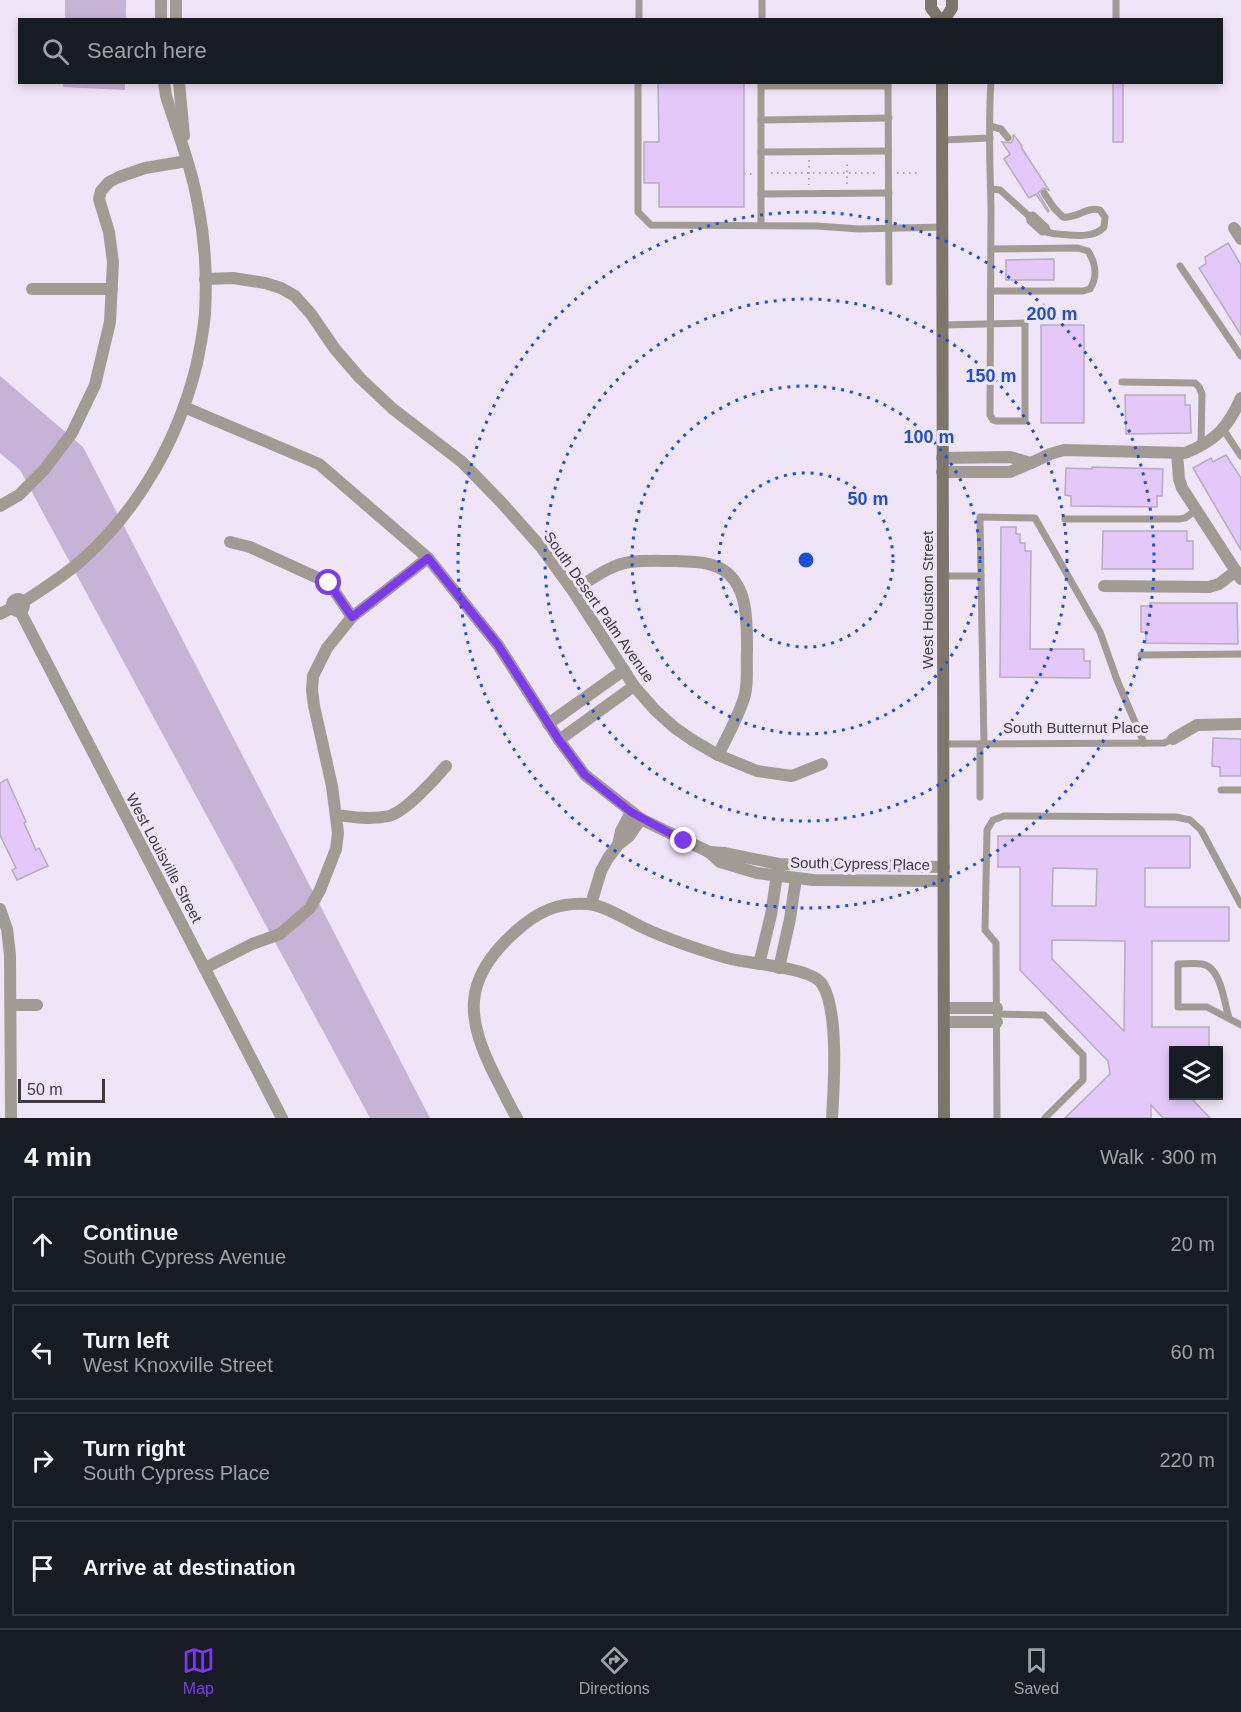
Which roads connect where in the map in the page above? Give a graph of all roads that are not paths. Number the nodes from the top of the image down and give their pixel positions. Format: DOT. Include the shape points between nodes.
graph roads {
  1 [pos="161,0"];
  2 [pos="176,0"];
  3 [pos="639,0"];
  4 [pos="762,0"];
  5 [pos="931,0"];
  6 [pos="952,0"];
  7 [pos="1116,0"];
  8 [pos="161,18"];
  9 [pos="176,18"];
  10 [pos="639,18"];
  11 [pos="762,18"];
  12 [pos="940,18"];
  13 [pos="944,18"];
  14 [pos="1116,18"];
  15 [pos="164,84"];
  16 [pos="179,84"];
  17 [pos="638,84"];
  18 [pos="761,84"];
  19 [pos="888,84"];
  20 [pos="942,84"];
  21 [pos="991,84"];
  22 [pos="889,118"];
  23 [pos="761,120"];
  24 [pos="990,126"];
  25 [pos="990,138"];
  26 [pos="1008,138"];
  27 [pos="943,140"];
  28 [pos="888,151"];
  29 [pos="761,152"];
  30 [pos="187,161"];
  31 [pos="990,189"];
  32 [pos="889,193"];
  33 [pos="1044,193"];
  34 [pos="761,194"];
  35 [pos="762,225"];
  36 [pos="943,227"];
  37 [pos="888,229"];
  38 [pos="991,249"];
  39 [pos="1180,266"];
  40 [pos="205,282"];
  41 [pos="889,282"];
  42 [pos="32,289"];
  43 [pos="112,289"];
  44 [pos="990,291"];
  45 [pos="990,323"];
  46 [pos="943,325"];
  47 [pos="1241,356"];
  48 [pos="1122,382"];
  49 [pos="1241,398"];
  50 [pos="184,407"];
  51 [pos="1223,429"];
  52 [pos="1201,446"];
  53 [pos="1177,453"];
  54 [pos="1241,456"];
  55 [pos="942,458"];
  56 [pos="1001,458"];
  57 [pos="1031,463"];
  58 [pos="942,472"];
  59 [pos="1001,472"];
  60 [pos="0,506"];
  61 [pos="1198,510"];
  62 [pos="1065,519"];
  63 [pos="230,542"];
  64 [pos="428,558"];
  65 [pos="1238,575"];
  66 [pos="943,576"];
  67 [pos="981,576"];
  68 [pos="1104,586"];
  69 [pos="573,591"];
  70 [pos="18,607"];
  71 [pos="0,614"];
  72 [pos="352,617"];
  73 [pos="1241,654"];
  74 [pos="1142,655"];
  75 [pos="624,670"];
  76 [pos="634,686"];
  77 [pos="548,724"];
  78 [pos="1241,724"];
  79 [pos="1173,739"];
  80 [pos="559,740"];
  81 [pos="1144,743"];
  82 [pos="943,744"];
  83 [pos="982,744"];
  84 [pos="718,755"];
  85 [pos="822,764"];
  86 [pos="446,766"];
  87 [pos="1221,790"];
  88 [pos="1241,790"];
  89 [pos="980,797"];
  90 [pos="336,815"];
  91 [pos="636,815"];
  92 [pos="944,867"];
  93 [pos="778,870"];
  94 [pos="796,878"];
  95 [pos="944,881"];
  96 [pos="591,904"];
  97 [pos="773,904"];
  98 [pos="1241,905"];
  99 [pos="792,907"];
  100 [pos="0,909"];
  101 [pos="3,930"];
  102 [pos="759,964"];
  103 [pos="204,968"];
  104 [pos="779,968"];
  105 [pos="11,1005"];
  106 [pos="37,1005"];
  107 [pos="944,1008"];
  108 [pos="997,1015"];
  109 [pos="1229,1018"];
  110 [pos="944,1022"];
  111 [pos="1241,1024"];
  112 [pos="10,1118"];
  113 [pos="282,1118"];
  114 [pos="517,1118"];
  115 [pos="832,1118"];
  116 [pos="944,1118"];
  117 [pos="997,1118"];
  118 [pos="1045,1118"];
  1 -- 8 [label="street"];
  2 -- 9 [label="street"];
  3 -- 10 [label="lane"];
  4 -- 11 [label="lane"];
  5 -- 12 [label="main road" via="931,9"];
  6 -- 13 [label="main road" via="952,8"];
  7 -- 14 [label="lane"];
  15 -- 30 [label="street"];
  16 -- 30 [label="street"];
  17 -- 35 [label="lane" via="638,212 651,225"];
  18 -- 19 [label="lane"];
  18 -- 23 [label="lane"];
  19 -- 22 [label="lane"];
  20 -- 27 [label="main road, West Houston Street"];
  21 -- 24 [label="lane"];
  22 -- 23 [label="lane"];
  22 -- 28 [label="lane"];
  23 -- 29 [label="lane"];
  24 -- 25 [label="lane"];
  24 -- 26 [label="lane" via="1001,129"];
  25 -- 27 [label="lane"];
  25 -- 31 [label="lane"];
  27 -- 36 [label="main road, West Houston Street"];
  28 -- 29 [label="lane"];
  28 -- 32 [label="lane"];
  29 -- 34 [label="lane"];
  30 -- 40 [label="street" via="198,202"];
  30 -- 43 [label="street" via="118,177 100,191 113,262"];
  31 -- 33 [label="lane" via="1000,190 1042,232 1095,234 1102,229 1106,220 1096,208 1072,218 1063,217"];
  31 -- 38 [label="lane"];
  32 -- 34 [label="lane"];
  32 -- 37 [label="lane"];
  34 -- 35 [label="lane"];
  35 -- 37 [label="lane"];
  36 -- 37 [label="lane"];
  36 -- 46 [label="main road, West Houston Street"];
  37 -- 41 [label="lane"];
  38 -- 44 [label="lane"];
  38 -- 44 [label="lane" via="1078,248 1089,251 1095,273 1090,289 1083,291"];
  39 -- 47 [label="lane"];
  40 -- 50 [label="street" via="200,345"];
  40 -- 69 [label="street, South Desert Palm Avenue" via="265,283 295,297 360,378 462,462 501,502"];
  42 -- 43 [label="street"];
  43 -- 60 [label="street" via="110,322 95,385 72,433 44,470 19,495"];
  44 -- 45 [label="lane"];
  45 -- 45 [label="lane" via="1025,323 1025,421 998,422 991,417"];
  45 -- 46 [label="lane"];
  46 -- 55 [label="main road, West Houston Street"];
  48 -- 52 [label="lane" via="1195,383 1202,394"];
  49 -- 51 [label="street"];
  50 -- 64 [label="street, South Cypress Place" via="319,464"];
  50 -- 70 [label="street" via="164,455 121,519 82,560"];
  51 -- 52 [label="street"];
  51 -- 54 [label="lane"];
  52 -- 53 [label="street"];
  53 -- 57 [label="street" via="1064,450"];
  53 -- 61 [label="street" via="1182,488"];
  55 -- 56 [label="street"];
  55 -- 58 [label="main road, West Houston Street"];
  56 -- 57 [label="street"];
  56 -- 59 [label="street"];
  57 -- 59 [label="street"];
  58 -- 59 [label="street"];
  58 -- 66 [label="main road, West Houston Street"];
  61 -- 62 [label="lane" via="1179,519"];
  61 -- 65 [label="street"];
  63 -- 72 [label="street" via="250,547 329,583"];
  64 -- 72 [label="street"];
  64 -- 77 [label="street, South Cypress Place" via="498,645"];
  65 -- 68 [label="street" via="1209,587"];
  66 -- 67 [label="lane"];
  66 -- 82 [label="main road, West Houston Street"];
  67 -- 81 [label="lane" via="980,517 1035,518 1101,632"];
  67 -- 83 [label="lane"];
  69 -- 75 [label="street, South Desert Palm Avenue"];
  69 -- 84 [label="street" via="629,562 710,564 730,576 740,589 747,621 746,688"];
  70 -- 71 [label="street"];
  70 -- 103 [label="street, West Louisville Street"];
  72 -- 90 [label="street" via="327,648 312,683"];
  73 -- 74 [label="lane"];
  75 -- 76 [label="street, South Desert Palm Avenue"];
  75 -- 77 [label="street"];
  76 -- 80 [label="street"];
  76 -- 84 [label="street, South Desert Palm Avenue" via="675,728"];
  77 -- 80 [label="street, South Cypress Place"];
  78 -- 79 [label="street, South Butternut Place" via="1197,725"];
  79 -- 81 [label="lane, South Butternut Place"];
  80 -- 91 [label="street, South Cypress Place" via="585,775"];
  81 -- 83 [label="lane, South Butternut Place"];
  82 -- 83 [label="lane, South Butternut Place"];
  82 -- 92 [label="main road, West Houston Street"];
  83 -- 89 [label="lane"];
  84 -- 85 [label="street, South Desert Palm Avenue" via="757,771 784,776"];
  86 -- 90 [label="street" via="427,788 392,815 366,819"];
  87 -- 88 [label="lane"];
  90 -- 103 [label="street" via="336,849 310,908 280,934"];
  91 -- 93 [label="street, South Cypress Place" via="709,852"];
  91 -- 96 [label="street" via="629,836 601,871"];
  92 -- 93 [label="street, South Cypress Place" via="811,866"];
  92 -- 95 [label="main road, West Houston Street"];
  93 -- 94 [label="street, South Cypress Place"];
  93 -- 97 [label="street"];
  94 -- 95 [label="street, South Cypress Place"];
  94 -- 99 [label="street"];
  95 -- 107 [label="main road, West Houston Street"];
  96 -- 102 [label="street" via="677,942"];
  96 -- 114 [label="street" via="567,904 538,914 490,957 477,988 473,1005 479,1042"];
  97 -- 99 [label="street"];
  97 -- 102 [label="street"];
  98 -- 108 [label="lane" via="1201,830 1190,820 998,817 987,830 985,930 996,944"];
  99 -- 104 [label="street"];
  100 -- 101 [label="street"];
  101 -- 105 [label="street" via="10,955"];
  102 -- 104 [label="street"];
  103 -- 113 [label="street, West Louisville Street"];
  104 -- 115 [label="street" via="802,972 821,982 830,1001"];
  105 -- 106 [label="street"];
  105 -- 112 [label="street"];
  107 -- 108 [label="street"];
  107 -- 110 [label="main road, West Houston Street"];
  108 -- 110 [label="street"];
  108 -- 117 [label="lane"];
  108 -- 118 [label="lane" via="1044,1015 1083,1055 1083,1080"];
  109 -- 109 [label="lane" via="1207,1008 1178,1007 1178,964 1211,967"];
  109 -- 111 [label="lane"];
  110 -- 116 [label="main road, West Houston Street"];
}
